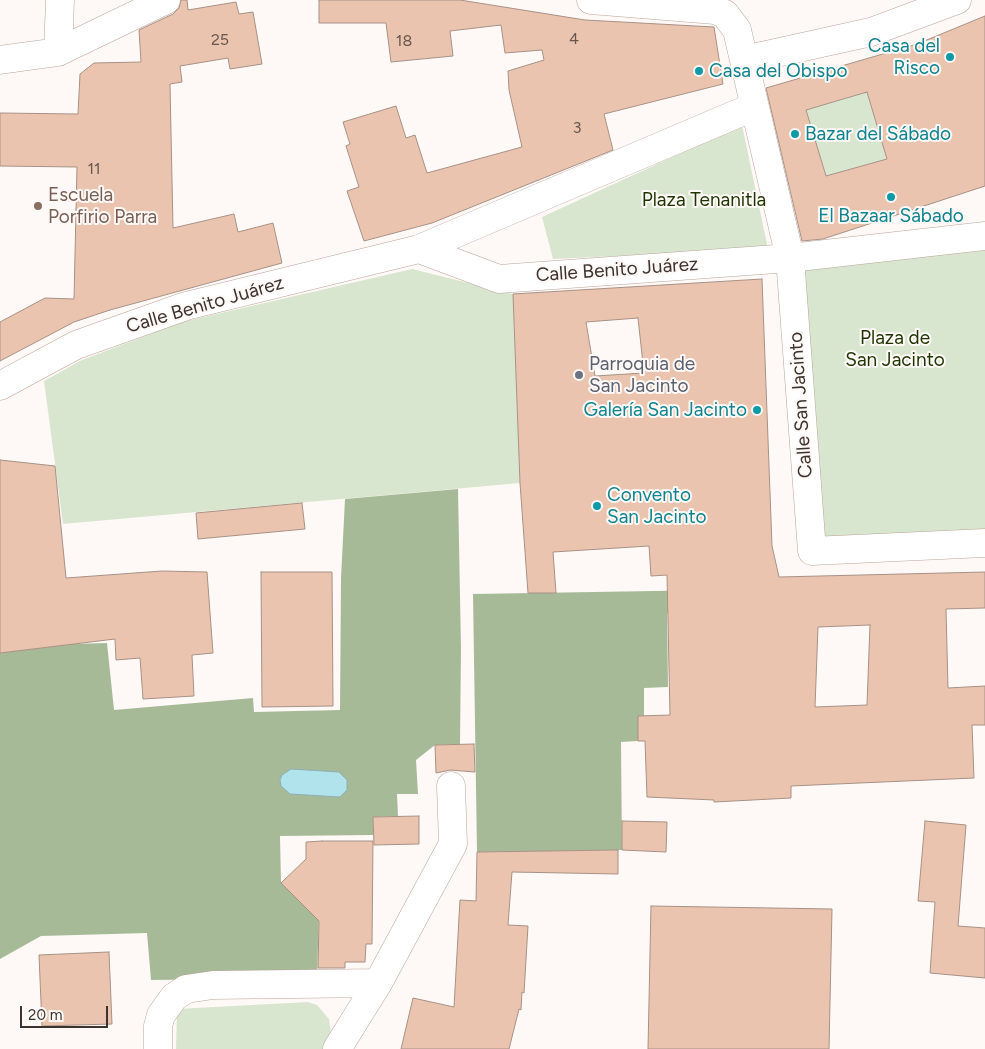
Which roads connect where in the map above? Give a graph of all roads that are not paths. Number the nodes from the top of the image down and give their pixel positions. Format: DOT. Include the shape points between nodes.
graph roads {
  1 [pos="60,0"];
  2 [pos="166,0"];
  3 [pos="591,0"];
  4 [pos="957,0"];
  5 [pos="58,52"];
  6 [pos="0,60"];
  7 [pos="744,60"];
  8 [pos="753,107"];
  9 [pos="985,236"];
  10 [pos="419,249"];
  11 [pos="790,258"];
  12 [pos="0,386"];
  13 [pos="985,543"];
  14 [pos="451,786"];
  15 [pos="378,983"];
  16 [pos="158,1049"];
  17 [pos="337,1049"];
  1 -- 5 [label="street"];
  2 -- 5 [label="street"];
  3 -- 7 [label="street, Calle San Jacinto" via="720,12 732,21 737,30"];
  4 -- 7 [label="street" via="871,32"];
  5 -- 6 [label="street"];
  7 -- 8 [label="street, Calle San Jacinto"];
  8 -- 10 [label="street, Calle Benito Juárez"];
  8 -- 11 [label="street, Calle San Jacinto"];
  9 -- 11 [label="street"];
  10 -- 11 [label="street, Calle Benito Juárez" via="499,279"];
  10 -- 12 [label="street, Calle Benito Juárez" via="186,306 76,345"];
  11 -- 13 [label="street, Calle San Jacinto" via="812,551"];
  14 -- 15 [label="street" via="453,844"];
  15 -- 16 [label="street" via="186,989 174,997 161,1015"];
  15 -- 17 [label="street"];
}
